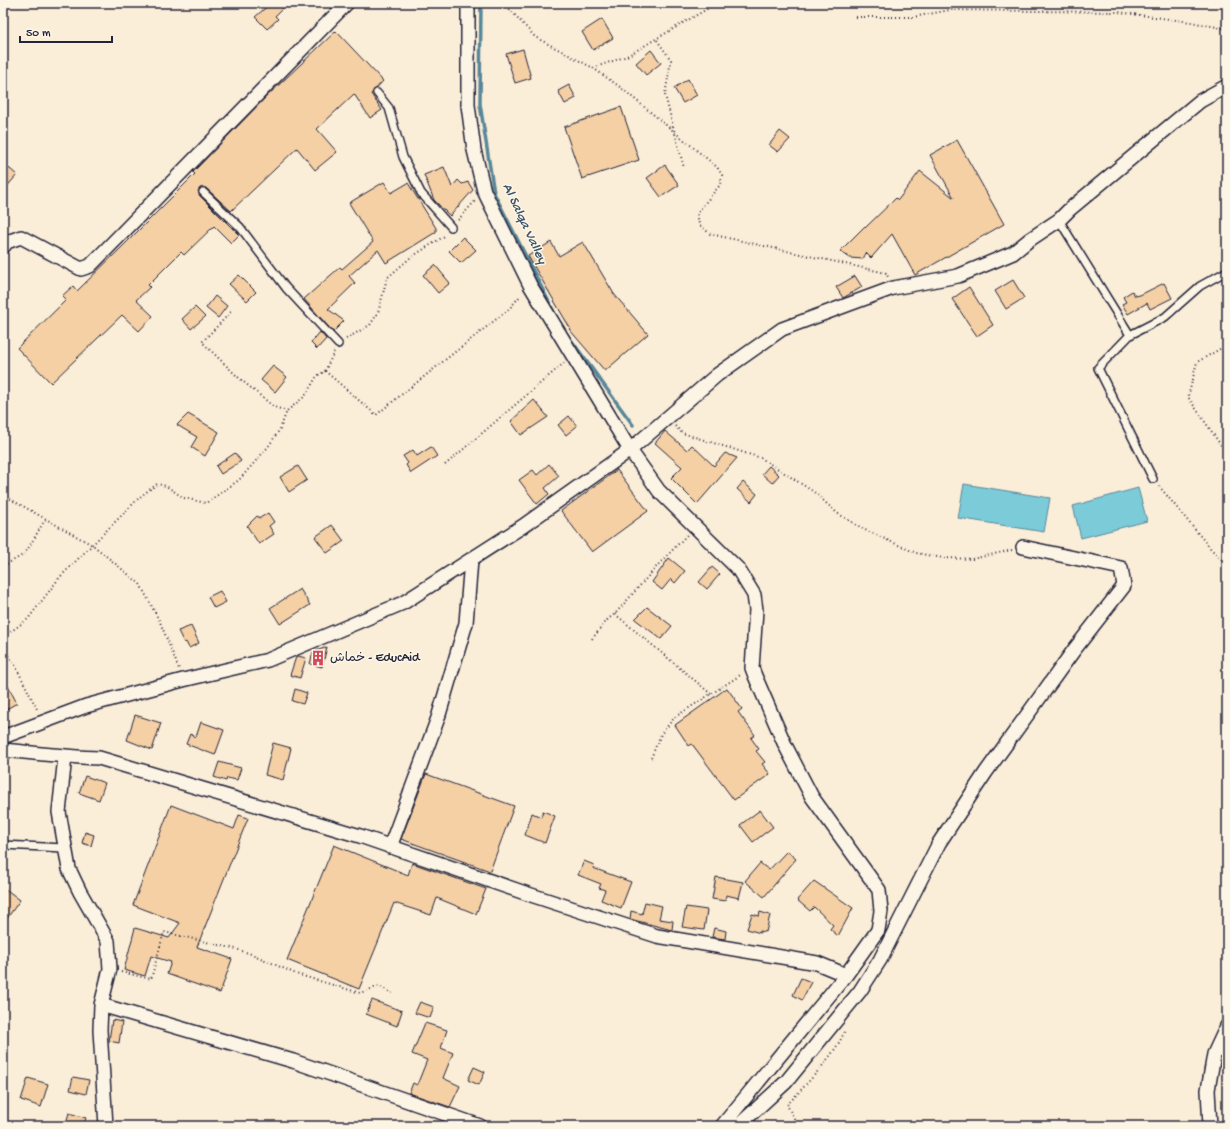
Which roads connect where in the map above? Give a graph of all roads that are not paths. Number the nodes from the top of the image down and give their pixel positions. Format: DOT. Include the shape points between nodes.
graph roads {
  1 [pos="347,3"];
  2 [pos="468,3"];
  3 [pos="1227,86"];
  4 [pos="377,93"];
  5 [pos="204,192"];
  6 [pos="1059,220"];
  7 [pos="451,227"];
  8 [pos="3,247"];
  9 [pos="1227,271"];
  10 [pos="1130,335"];
  11 [pos="338,344"];
  12 [pos="630,450"];
  13 [pos="1153,479"];
  14 [pos="1023,547"];
  15 [pos="471,560"];
  16 [pos="3,737"];
  17 [pos="3,750"];
  18 [pos="65,757"];
  19 [pos="3,845"];
  20 [pos="390,847"];
  21 [pos="64,848"];
  22 [pos="846,975"];
  23 [pos="101,1005"];
  24 [pos="1227,1026"];
  25 [pos="106,1126"];
  26 [pos="480,1126"];
  27 [pos="722,1126"];
  28 [pos="738,1126"];
  29 [pos="1210,1126"];
  1 -- 8 [label="street" via="90,266 81,269 21,237 7,242"];
  2 -- 12 [label="street" via="468,105 474,150 484,191 530,285"];
  3 -- 6 [label="street" via="1200,101"];
  4 -- 7 [label="lane" via="388,108 404,157 421,193"];
  5 -- 11 [label="lane" via="240,227 286,288"];
  6 -- 10 [label="lane"];
  6 -- 12 [label="street" via="1012,253 958,276 893,288 782,329 717,375"];
  9 -- 10 [label="lane" via="1200,286 1165,317"];
  10 -- 13 [label="lane" via="1098,368"];
  12 -- 15 [label="street"];
  12 -- 22 [label="street" via="658,491 738,569 754,595 756,610 752,668 784,745 812,798 879,890 881,911 878,930"];
  14 -- 28 [label="street" via="1122,568 1124,586 1074,650 939,843 880,960 860,991 786,1082"];
  15 -- 16 [label="street" via="404,603 276,657 86,706"];
  15 -- 20 [label="street" via="466,623 438,718"];
  17 -- 18 [label="street"];
  18 -- 20 [label="street" via="99,758"];
  18 -- 21 [label="street" via="59,812"];
  19 -- 21 [label="lane"];
  20 -- 22 [label="street" via="657,936 817,963"];
  21 -- 23 [label="street" via="69,869 108,941 110,969"];
  22 -- 27 [label="street"];
  23 -- 25 [label="street" via="101,1057"];
  23 -- 26 [label="street" via="294,1061"];
  24 -- 29 [label="street" via="1214,1054 1209,1082"];
}
